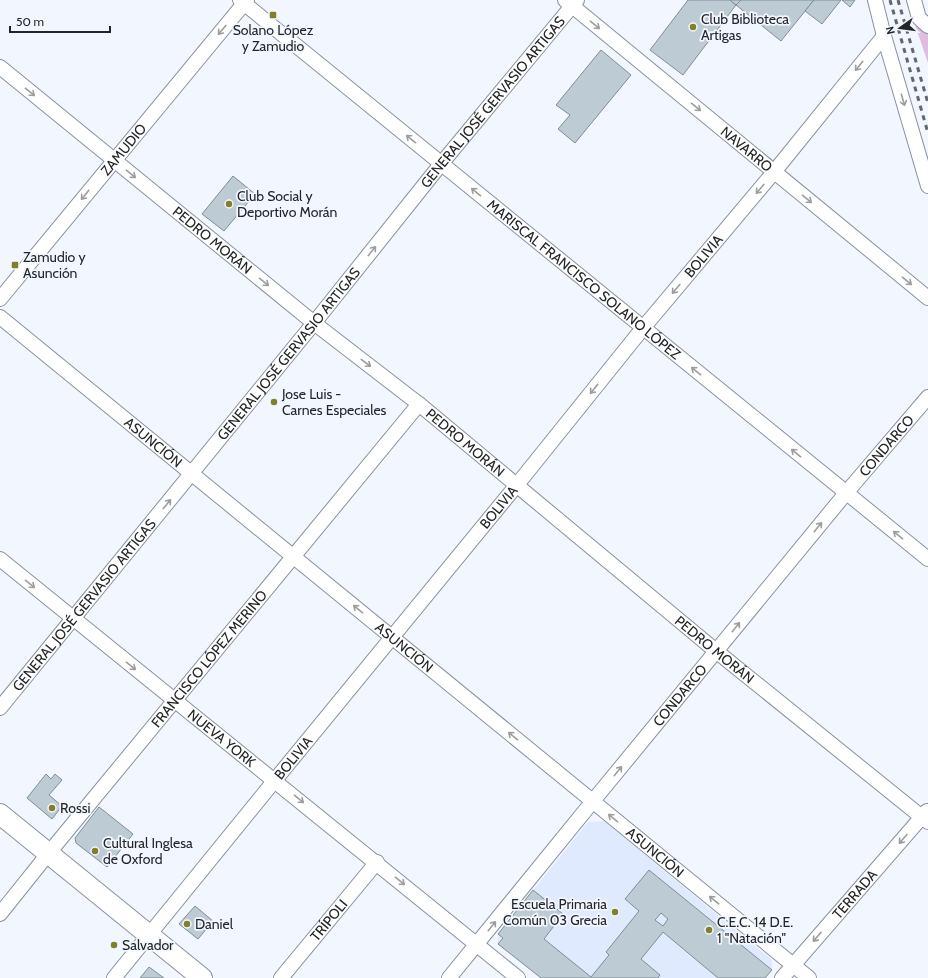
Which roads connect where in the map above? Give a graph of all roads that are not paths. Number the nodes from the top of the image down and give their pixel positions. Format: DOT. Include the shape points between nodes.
graph roads {
  1 [pos="875,0"];
  2 [pos="914,0"];
  3 [pos="244,1"];
  4 [pos="571,2"];
  5 [pos="928,26"];
  6 [pos="884,36"];
  7 [pos="0,67"];
  8 [pos="114,160"];
  9 [pos="442,164"];
  10 [pos="774,172"];
  11 [pos="928,186"];
  12 [pos="928,298"];
  13 [pos="0,299"];
  14 [pos="0,317"];
  15 [pos="314,323"];
  16 [pos="643,328"];
  17 [pos="928,397"];
  18 [pos="420,404"];
  19 [pos="192,474"];
  20 [pos="516,486"];
  21 [pos="846,494"];
  22 [pos="293,557"];
  23 [pos="0,559"];
  24 [pos="928,559"];
  25 [pos="73,619"];
  26 [pos="392,637"];
  27 [pos="716,651"];
  28 [pos="174,701"];
  29 [pos="0,708"];
  30 [pos="274,780"];
  31 [pos="592,801"];
  32 [pos="0,814"];
  33 [pos="926,816"];
  34 [pos="48,854"];
  35 [pos="376,862"];
  36 [pos="0,914"];
  37 [pos="150,935"];
  38 [pos="477,944"];
  39 [pos="793,964"];
  40 [pos="114,978"];
  41 [pos="202,978"];
  42 [pos="281,978"];
  43 [pos="449,978"];
  44 [pos="518,978"];
  45 [pos="782,978"];
  46 [pos="809,978"];
  1 -- 6 [label="street"];
  2 -- 5 [label="street" via="920,18"];
  3 -- 8 [label="street, ZAMUDIO, one-way"];
  9 -- 3 [label="street, MARISCAL FRANCISCO SOLANO LÓPEZ, one-way"];
  4 -- 9 [label="street, GENERAL JOSÉ GERVASIO ARTIGAS"];
  4 -- 10 [label="street, NAVARRO, one-way"];
  6 -- 10 [label="street, BOLIVIA, one-way"];
  6 -- 11 [label="street, one-way"];
  7 -- 8 [label="street, PEDRO MORÁN, one-way"];
  8 -- 13 [label="street, ZAMUDIO, one-way"];
  8 -- 15 [label="street, PEDRO MORÁN, one-way"];
  15 -- 9 [label="street, GENERAL JOSÉ GERVASIO ARTIGAS, one-way"];
  16 -- 9 [label="street, MARISCAL FRANCISCO SOLANO LÓPEZ, one-way"];
  10 -- 12 [label="street, NAVARRO, one-way"];
  10 -- 16 [label="street, BOLIVIA, one-way"];
  14 -- 19 [label="street, ASUNCIÓN"];
  15 -- 18 [label="street, PEDRO MORÁN, one-way"];
  15 -- 19 [label="street, GENERAL JOSÉ GERVASIO ARTIGAS"];
  16 -- 20 [label="street, BOLIVIA, one-way"];
  21 -- 16 [label="street, MARISCAL FRANCISCO SOLANO LÓPEZ, one-way"];
  17 -- 21 [label="street, CONDARCO"];
  18 -- 20 [label="street, PEDRO MORÁN"];
  18 -- 22 [label="street, FRANCISCO LÓPEZ MERINO"];
  19 -- 22 [label="street, ASUNCIÓN"];
  25 -- 19 [label="street, GENERAL JOSÉ GERVASIO ARTIGAS, one-way"];
  20 -- 26 [label="street, BOLIVIA"];
  20 -- 27 [label="street, PEDRO MORÁN"];
  24 -- 21 [label="street, MARISCAL FRANCISCO SOLANO LÓPEZ, one-way"];
  27 -- 21 [label="street, CONDARCO, one-way"];
  26 -- 22 [label="street, ASUNCIÓN, one-way"];
  22 -- 28 [label="street, FRANCISCO LÓPEZ MERINO"];
  23 -- 25 [label="street, NUEVA YORK, one-way"];
  25 -- 28 [label="street, NUEVA YORK, one-way"];
  25 -- 29 [label="street, GENERAL JOSÉ GERVASIO ARTIGAS"];
  26 -- 30 [label="street, BOLIVIA"];
  31 -- 26 [label="street, ASUNCIÓN, one-way"];
  31 -- 27 [label="street, CONDARCO, one-way"];
  27 -- 33 [label="street, PEDRO MORÁN"];
  28 -- 30 [label="street, NUEVA YORK"];
  28 -- 34 [label="street, FRANCISCO LÓPEZ MERINO"];
  30 -- 35 [label="street, NUEVA YORK, one-way"];
  30 -- 37 [label="street, BOLIVIA"];
  38 -- 31 [label="street, CONDARCO, one-way"];
  39 -- 31 [label="street, ASUNCIÓN, one-way"];
  32 -- 34 [label="main road"];
  33 -- 39 [label="street, TERRADA, one-way"];
  34 -- 36 [label="street, FRANCISCO LÓPEZ MERINO"];
  34 -- 37 [label="main road"];
  35 -- 38 [label="street, NUEVA YORK, one-way"];
  35 -- 42 [label="street, TRÍPOLI"];
  37 -- 40 [label="street, BOLIVIA"];
  37 -- 41 [label="main road"];
  38 -- 43 [label="street, CONDARCO"];
  38 -- 44 [label="street, NUEVA YORK"];
  39 -- 45 [label="street, TERRADA"];
  39 -- 46 [label="street, ASUNCIÓN"];
}
